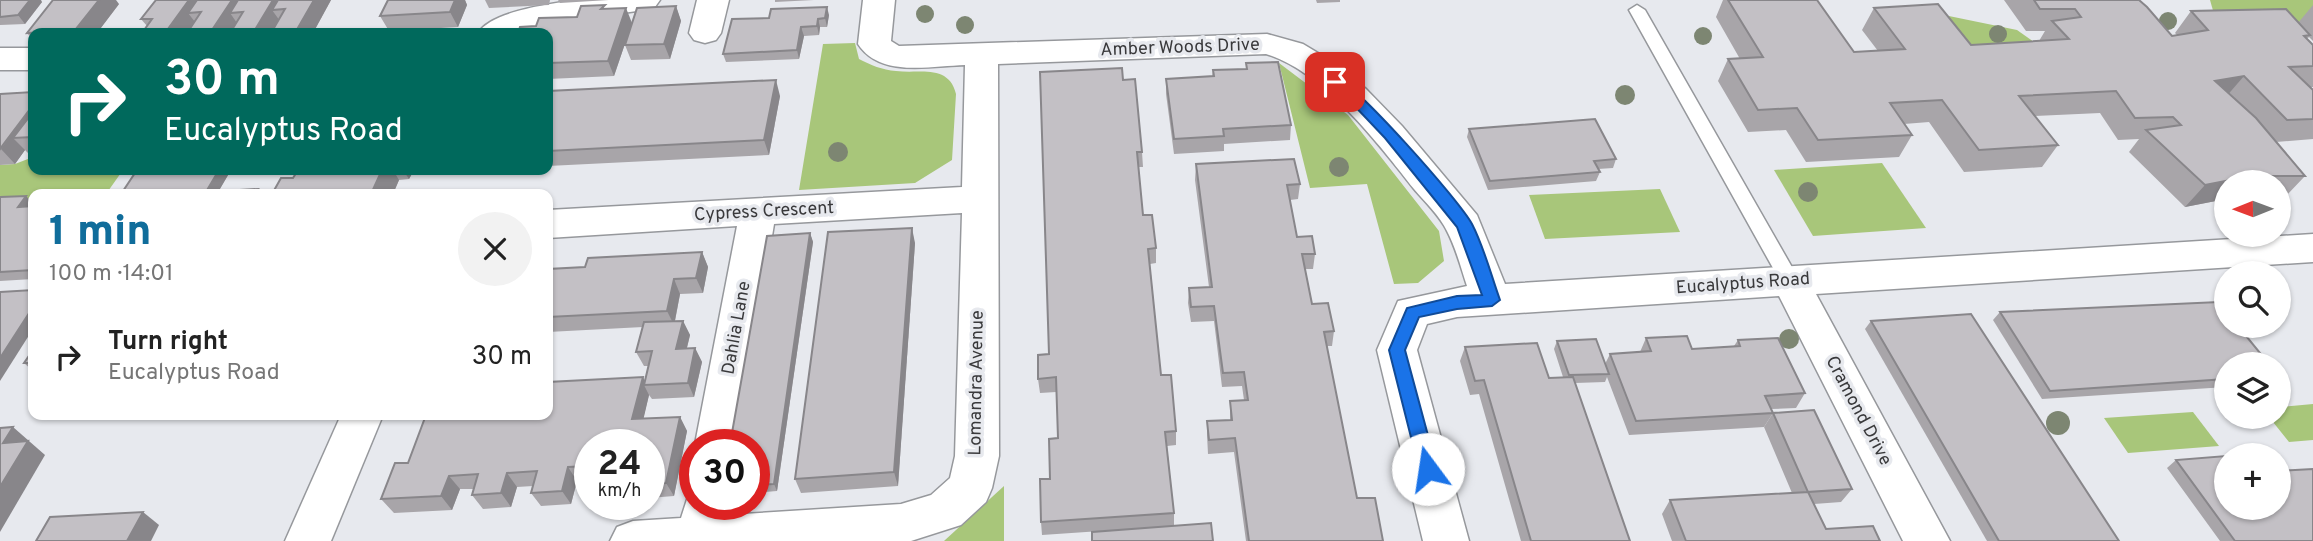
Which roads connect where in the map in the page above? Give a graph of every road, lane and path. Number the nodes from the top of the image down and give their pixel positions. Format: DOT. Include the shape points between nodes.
graph roads {
  1 [pos="644,0"];
  2 [pos="713,0"];
  3 [pos="879,0"];
  4 [pos="1637,10"];
  5 [pos="507,28"];
  6 [pos="705,33"];
  7 [pos="982,56"];
  8 [pos="0,59"];
  9 [pos="28,60"];
  10 [pos="980,199"];
  11 [pos="758,212"];
  12 [pos="553,224"];
  13 [pos="2313,248"];
  14 [pos="1790,281"];
  15 [pos="1492,300"];
  16 [pos="360,420"];
  17 [pos="720,429"];
  18 [pos="703,520"];
  19 [pos="308,541"];
  20 [pos="633,541"];
  21 [pos="1446,541"];
  22 [pos="1927,541"];
  1 -- 5 [label="street" via="540,15"];
  2 -- 6 [label="street"];
  3 -- 7 [label="street, Amber Woods Drive" via="874,44 884,53 913,58"];
  4 -- 14 [label="lane"];
  7 -- 10 [label="street, Lomandra Avenue"];
  7 -- 15 [label="street, Amber Woods Drive" via="1268,44 1291,51 1354,97 1464,225"];
  8 -- 9 [label="street"];
  10 -- 11 [label="street, Cypress Crescent"];
  10 -- 18 [label="street, Lomandra Avenue" via="977,456 970,488 945,511 901,524"];
  11 -- 12 [label="street, Cypress Crescent"];
  11 -- 17 [label="street, Dahlia Lane"];
  13 -- 14 [label="street, Eucalyptus Road"];
  14 -- 15 [label="street, Eucalyptus Road"];
  14 -- 22 [label="street, Cramond Drive"];
  15 -- 21 [label="street, Eucalyptus Road" via="1412,312 1397,350"];
  16 -- 19 [label="street"];
  18 -- 20 [label="street, Lomandra Avenue"];
}
